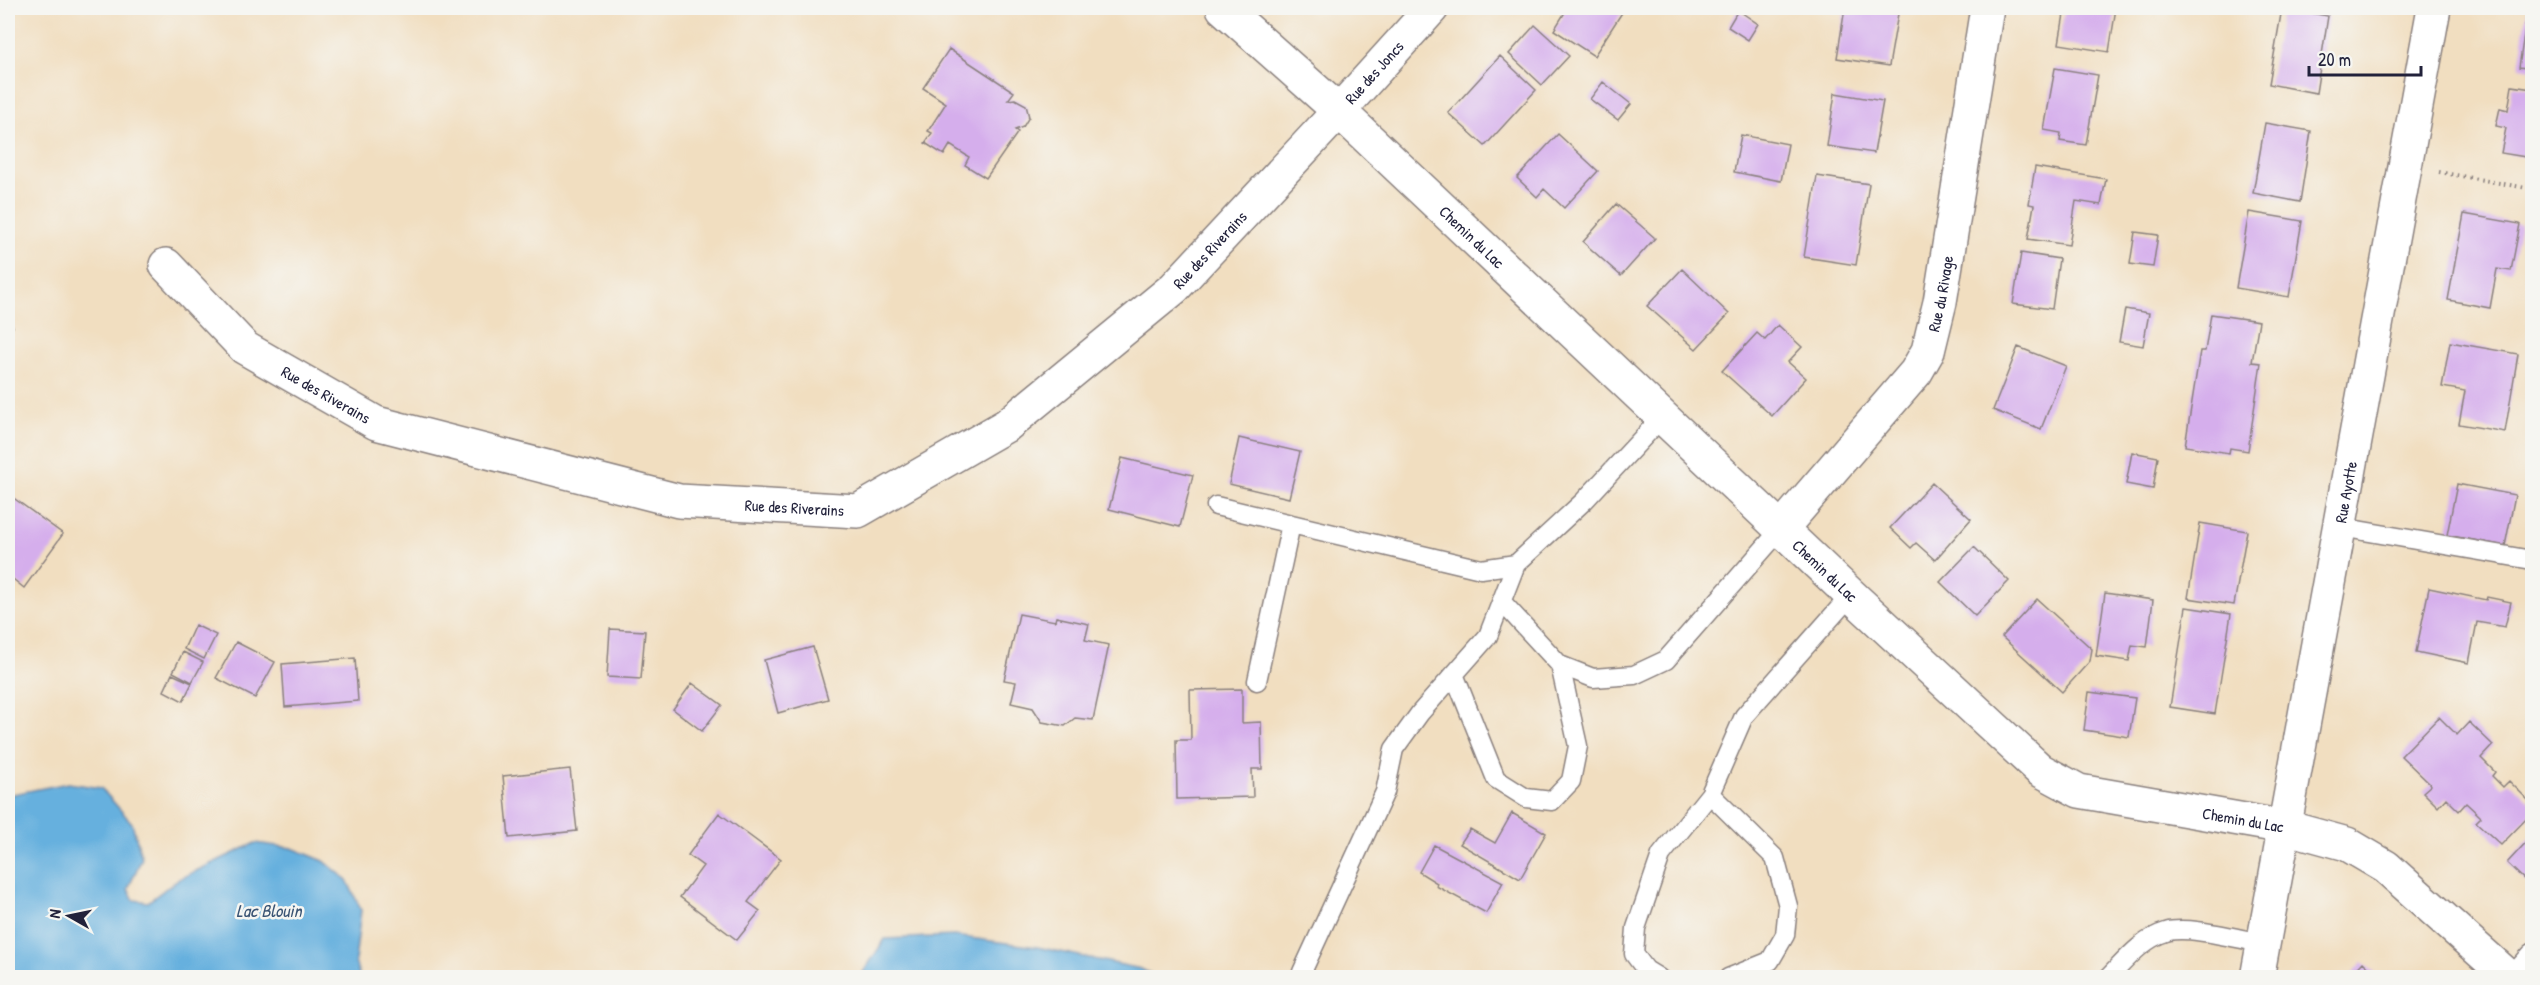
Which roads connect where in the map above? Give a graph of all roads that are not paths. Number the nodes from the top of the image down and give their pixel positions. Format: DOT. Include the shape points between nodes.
graph roads {
  1 [pos="1223,8"];
  2 [pos="1432,8"];
  3 [pos="1988,8"];
  4 [pos="2434,8"];
  5 [pos="1339,111"];
  6 [pos="166,265"];
  7 [pos="1663,416"];
  8 [pos="1216,506"];
  9 [pos="1292,524"];
  10 [pos="2340,526"];
  11 [pos="1781,530"];
  12 [pos="2532,560"];
  13 [pos="1516,564"];
  14 [pos="1851,595"];
  15 [pos="1502,602"];
  16 [pos="1560,665"];
  17 [pos="1454,674"];
  18 [pos="1257,681"];
  19 [pos="1710,795"];
  20 [pos="2286,827"];
  21 [pos="2262,943"];
  22 [pos="2532,953"];
  23 [pos="1302,972"];
  24 [pos="1659,978"];
  25 [pos="1728,978"];
  26 [pos="2108,978"];
  27 [pos="2256,978"];
  28 [pos="2510,978"];
  1 -- 5 [label="street, Chemin du Lac"];
  2 -- 5 [label="street, Rue des Joncs"];
  3 -- 11 [label="street, Rue du Rivage" via="1940,302 1928,351 1916,372"];
  4 -- 10 [label="street, Rue Ayotte"];
  5 -- 6 [label="street, Rue des Riverains" via="1174,288 1007,424 858,511 679,501 376,423 245,348"];
  5 -- 7 [label="street, Chemin du Lac"];
  7 -- 11 [label="street, Chemin du Lac"];
  7 -- 13 [label="lane" via="1584,501"];
  8 -- 9 [label="lane"];
  9 -- 13 [label="lane" via="1481,569"];
  9 -- 18 [label="lane"];
  10 -- 12 [label="lane"];
  10 -- 20 [label="street, Rue Ayotte"];
  11 -- 14 [label="street, Chemin du Lac"];
  11 -- 16 [label="lane" via="1666,660 1634,675 1593,678"];
  13 -- 15 [label="lane"];
  14 -- 19 [label="lane" via="1744,716"];
  14 -- 20 [label="street, Chemin du Lac" via="2040,770 2079,791"];
  15 -- 16 [label="lane"];
  15 -- 17 [label="lane" via="1488,636"];
  16 -- 17 [label="lane" via="1578,746 1571,781 1551,801 1526,798 1496,779"];
  17 -- 23 [label="lane" via="1394,749 1385,792"];
  19 -- 24 [label="lane" via="1660,855 1636,928 1634,954 1646,970"];
  19 -- 25 [label="lane" via="1775,858 1788,906 1785,935 1770,961"];
  20 -- 21 [label="street, Rue Ayotte"];
  20 -- 28 [label="street, Chemin du Lac" via="2347,844 2386,867"];
  21 -- 26 [label="lane" via="2194,931 2166,931 2139,947"];
  21 -- 27 [label="street, Rue Ayotte"];
  22 -- 28 [label="lane"];
}
